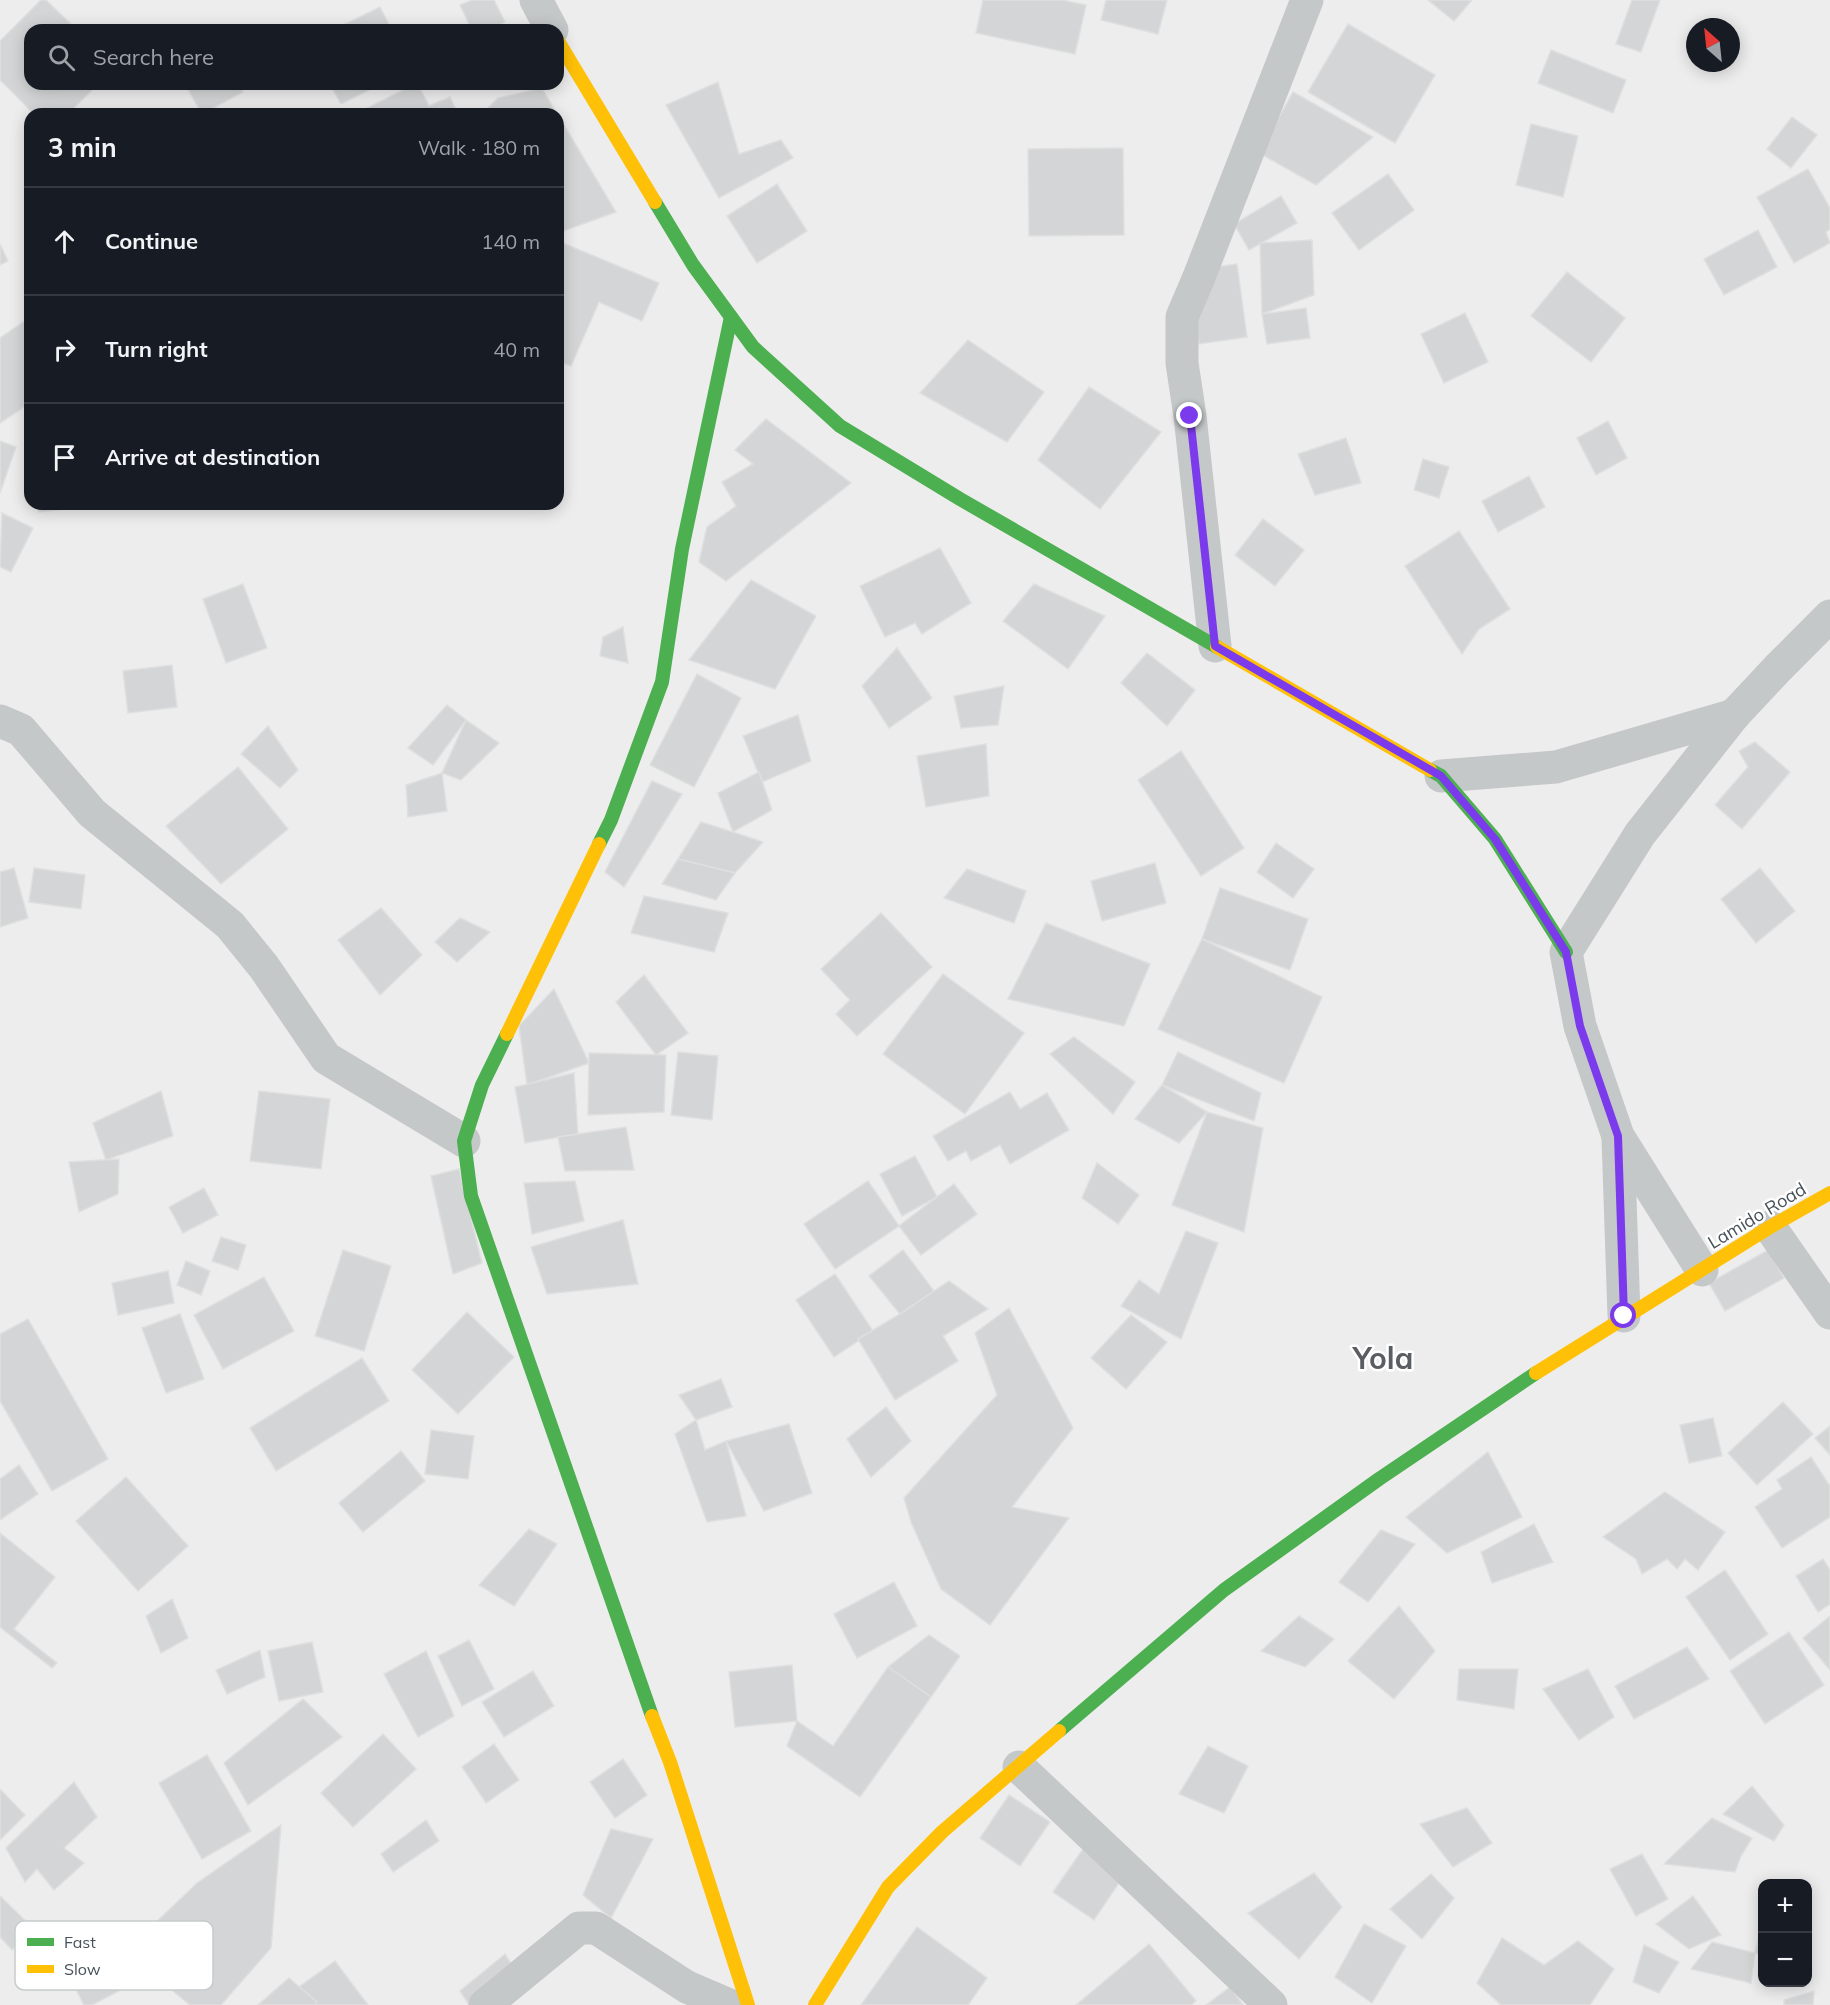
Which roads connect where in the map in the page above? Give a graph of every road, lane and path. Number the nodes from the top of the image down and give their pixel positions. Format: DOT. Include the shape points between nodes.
graph roads {
  1 [pos="536,0"];
  2 [pos="1307,0"];
  3 [pos="549,24"];
  4 [pos="564,51"];
  5 [pos="731,317"];
  6 [pos="1826,626"];
  7 [pos="1215,646"];
  8 [pos="1734,715"];
  9 [pos="0,721"];
  10 [pos="1441,776"];
  11 [pos="1566,952"];
  12 [pos="1618,1136"];
  13 [pos="464,1141"];
  14 [pos="1830,1193"];
  15 [pos="1770,1227"];
  16 [pos="1702,1270"];
  17 [pos="1830,1313"];
  18 [pos="1624,1316"];
  19 [pos="1019,1767"];
  20 [pos="485,2005"];
  21 [pos="729,2005"];
  22 [pos="748,2005"];
  23 [pos="815,2005"];
  24 [pos="1271,2005"];
  1 -- 3 [label="street"];
  2 -- 7 [label="street" via="1182,317 1182,363"];
  4 -- 5 [label="street" via="693,265"];
  5 -- 7 [label="street" via="753,347 840,426"];
  5 -- 13 [label="street" via="682,549 662,682 611,820 482,1085"];
  6 -- 8 [label="street" via="1778,668"];
  7 -- 10 [label="street"];
  8 -- 10 [label="street" via="1556,766"];
  8 -- 11 [label="street" via="1640,834"];
  9 -- 13 [label="street" via="21,730 92,813 230,924 326,1058"];
  10 -- 11 [label="street" via="1495,839"];
  11 -- 12 [label="street" via="1580,1026"];
  12 -- 16 [label="street"];
  12 -- 18 [label="street"];
  13 -- 22 [label="street" via="471,1196 670,1762"];
  14 -- 15 [label="street, Lamido Road"];
  15 -- 16 [label="street, Lamido Road"];
  15 -- 17 [label="street"];
  16 -- 18 [label="street, Lamido Road"];
  18 -- 19 [label="street, Lamido Road" via="1379,1479 1224,1590"];
  19 -- 23 [label="street, Lamido Road" via="942,1832 888,1887"];
  19 -- 24 [label="street"];
  20 -- 21 [label="street" via="579,1928 596,1928 687,1987"];
}
